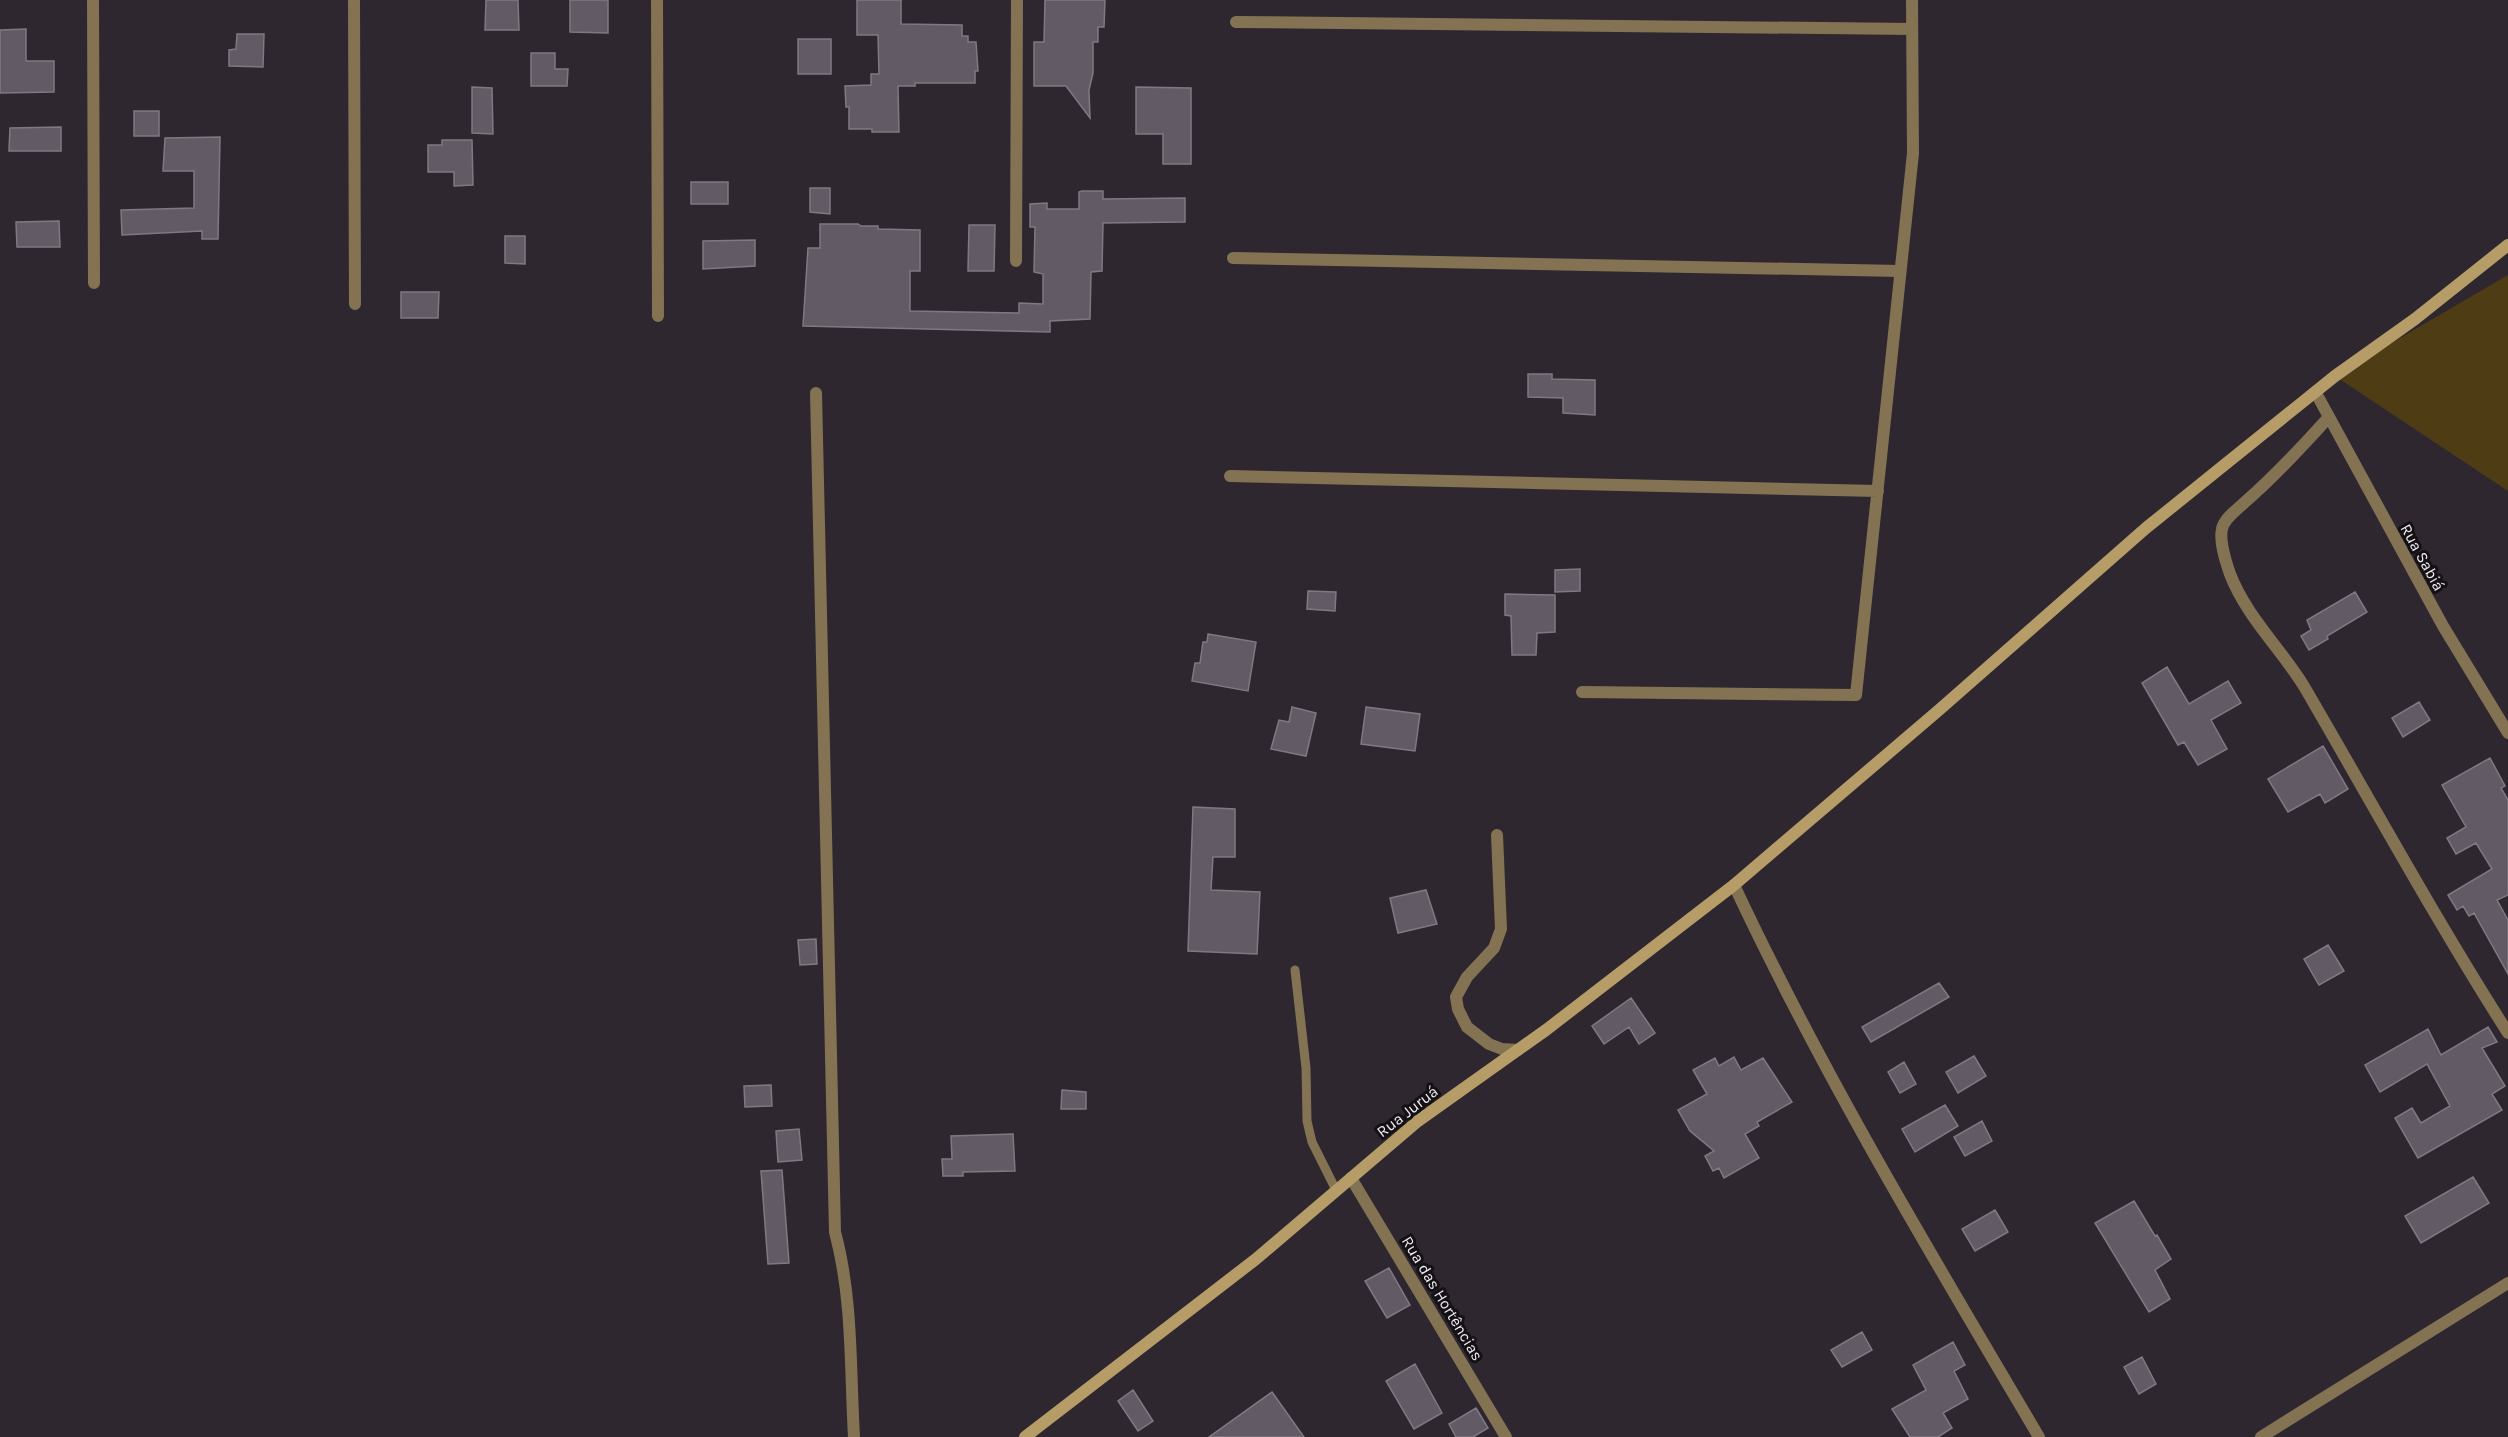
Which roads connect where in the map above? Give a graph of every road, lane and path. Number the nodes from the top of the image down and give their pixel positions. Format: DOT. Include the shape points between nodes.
graph roads {
  1 [pos="93,0"];
  2 [pos="354,0"];
  3 [pos="657,0"];
  4 [pos="1017,0"];
  5 [pos="1912,0"];
  6 [pos="1236,22"];
  7 [pos="1912,29"];
  8 [pos="2508,245"];
  9 [pos="1233,258"];
  10 [pos="1016,261"];
  11 [pos="1900,271"];
  12 [pos="94,283"];
  13 [pos="355,304"];
  14 [pos="658,316"];
  15 [pos="816,393"];
  16 [pos="2316,393"];
  17 [pos="2328,418"];
  18 [pos="1230,476"];
  19 [pos="1878,491"];
  20 [pos="1582,692"];
  21 [pos="2508,733"];
  22 [pos="1497,835"];
  23 [pos="1734,885"];
  24 [pos="1295,970"];
  25 [pos="2508,1033"];
  26 [pos="1518,1050"];
  27 [pos="1351,1178"];
  28 [pos="1336,1190"];
  29 [pos="2508,1283"];
  30 [pos="1032,1435"];
  31 [pos="854,1437"];
  32 [pos="1506,1437"];
  33 [pos="2039,1437"];
  34 [pos="2261,1437"];
  1 -- 12 [label="street"];
  2 -- 13 [label="street"];
  3 -- 14 [label="street"];
  4 -- 10 [label="street"];
  5 -- 7 [label="street"];
  6 -- 7 [label="street"];
  7 -- 11 [label="street" via="1912,153"];
  8 -- 16 [label="street, Rua Juruá"];
  9 -- 11 [label="street"];
  11 -- 19 [label="street"];
  15 -- 31 [label="street" via="835,1232 849,1303"];
  16 -- 17 [label="street, Rua Sabiá"];
  16 -- 23 [label="street, Rua Juruá" via="2146,528"];
  17 -- 21 [label="street, Rua Sabiá" via="2443,626"];
  17 -- 25 [label="street" via="2224,524 2222,541 2230,574 2302,683"];
  18 -- 19 [label="street"];
  19 -- 20 [label="street" via="1856,695"];
  22 -- 26 [label="street" via="1502,929 1494,948 1467,977 1456,997 1467,1027 1489,1044"];
  23 -- 26 [label="street, Rua Juruá"];
  23 -- 33 [label="street" via="1771,964 1899,1199"];
  24 -- 28 [label="lane" via="1312,1142"];
  26 -- 27 [label="street, Rua Juruá" via="1418,1121"];
  27 -- 28 [label="street, Rua Juruá"];
  27 -- 32 [label="street, Rua das Hortências"];
  28 -- 30 [label="street, Rua Juruá" via="1256,1259"];
  29 -- 34 [label="street"];
}
